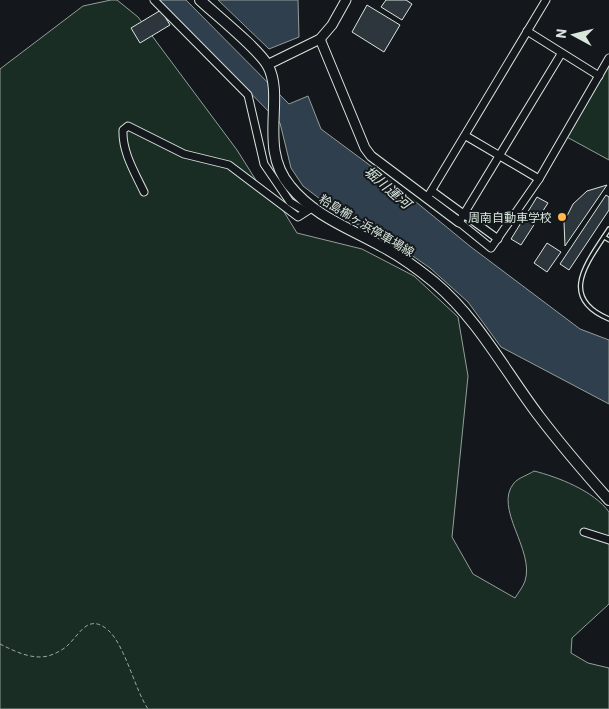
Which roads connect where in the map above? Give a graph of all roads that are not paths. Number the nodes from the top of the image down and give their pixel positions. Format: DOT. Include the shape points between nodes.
graph roads {
  1 [pos="154,0"];
  2 [pos="200,0"];
  3 [pos="346,0"];
  4 [pos="546,0"];
  5 [pos="527,31"];
  6 [pos="320,39"];
  7 [pos="561,54"];
  8 [pos="609,58"];
  9 [pos="269,69"];
  10 [pos="599,76"];
  11 [pos="466,136"];
  12 [pos="500,156"];
  13 [pos="539,178"];
  14 [pos="144,192"];
  15 [pos="430,194"];
  16 [pos="308,209"];
  17 [pos="461,218"];
  18 [pos="609,229"];
  19 [pos="604,237"];
  20 [pos="498,239"];
  21 [pos="609,240"];
  22 [pos="609,319"];
  23 [pos="609,500"];
  24 [pos="584,532"];
  25 [pos="609,540"];
  1 -- 16 [label="street" via="248,95 264,164 290,202"];
  2 -- 9 [label="main road"];
  3 -- 6 [label="street"];
  4 -- 5 [label="street"];
  5 -- 7 [label="street"];
  5 -- 11 [label="street"];
  6 -- 9 [label="street"];
  6 -- 15 [label="street" via="365,148 371,156"];
  7 -- 10 [label="street"];
  7 -- 12 [label="street"];
  8 -- 10 [label="street"];
  9 -- 16 [label="main road, 粭島櫛ヶ浜停車場線" via="275,155 289,185"];
  10 -- 13 [label="street"];
  11 -- 12 [label="street"];
  11 -- 15 [label="street"];
  12 -- 13 [label="street"];
  12 -- 17 [label="street"];
  13 -- 20 [label="street"];
  14 -- 16 [label="street" via="125,146 123,130 128,126 184,154 229,165 298,217"];
  15 -- 17 [label="street"];
  16 -- 23 [label="main road, 粭島櫛ヶ浜停車場線" via="382,246 435,283 486,340 538,415"];
  17 -- 20 [label="street"];
  17 -- 20 [label="street" via="491,248"];
  18 -- 19 [label="lane"];
  19 -- 21 [label="lane"];
  19 -- 22 [label="lane" via="582,273 579,287 588,307"];
  24 -- 25 [label="street"];
}
